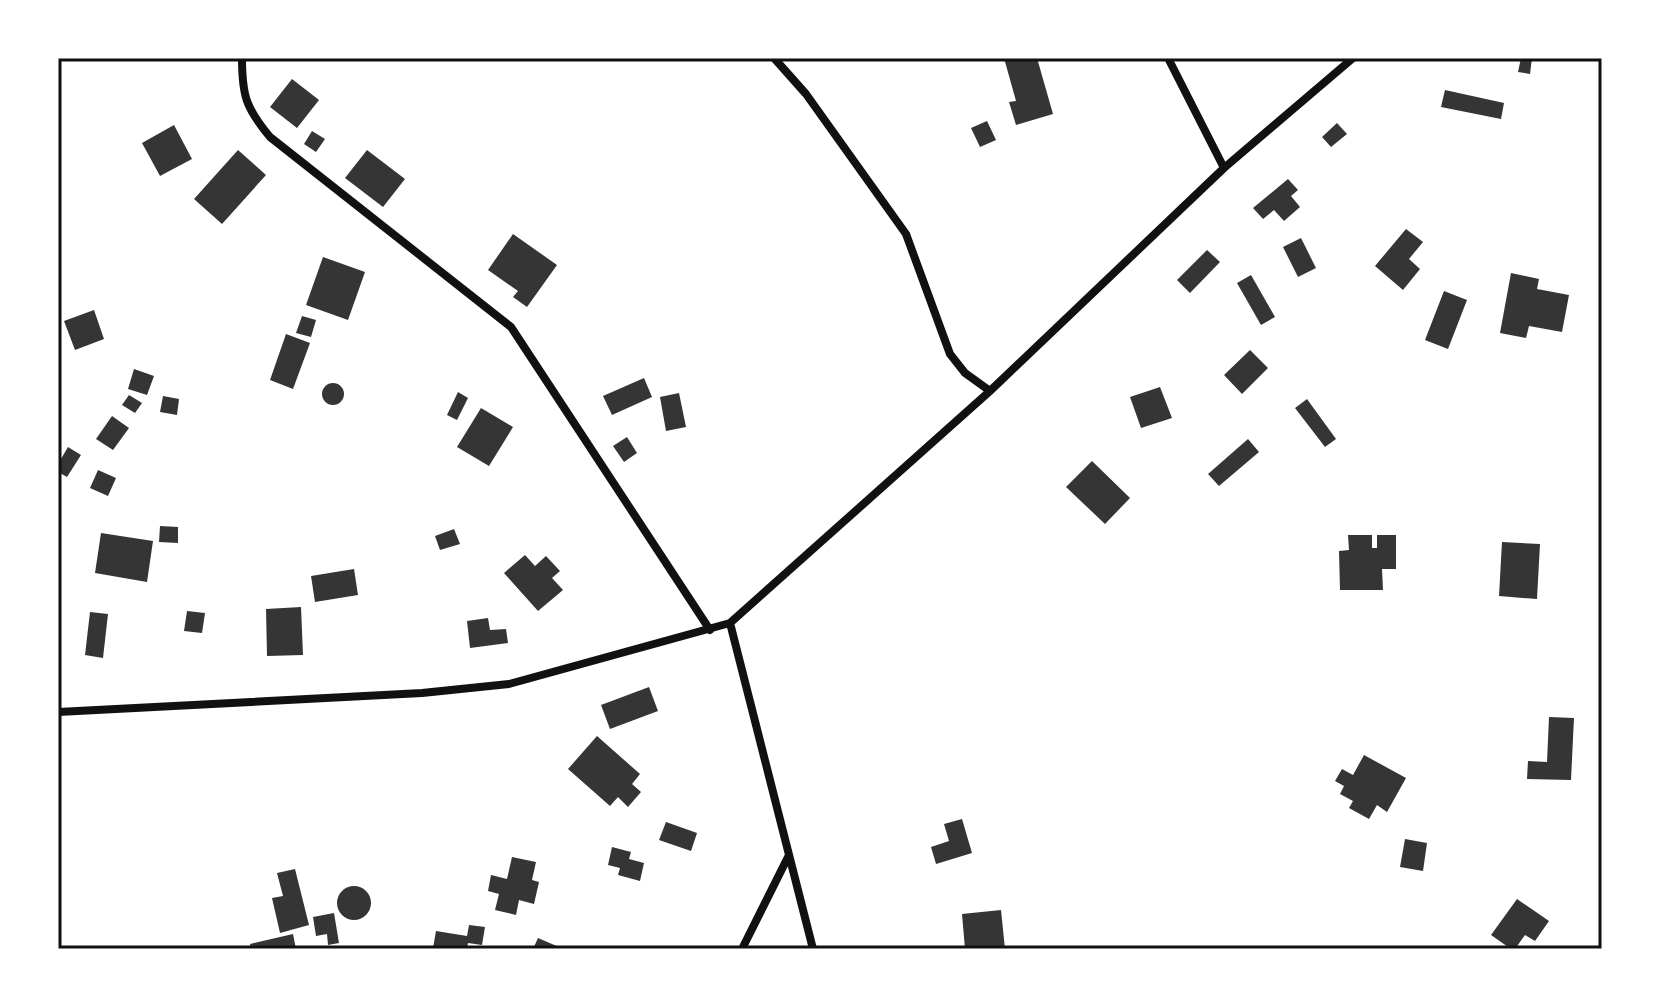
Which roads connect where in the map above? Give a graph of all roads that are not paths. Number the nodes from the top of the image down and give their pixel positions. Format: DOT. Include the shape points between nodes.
graph roads {
  1 [pos="242,58"];
  2 [pos="774,58"];
  3 [pos="1168,58"];
  4 [pos="1353,58"];
  5 [pos="1224,168"];
  6 [pos="990,391"];
  7 [pos="730,623"];
  8 [pos="710,630"];
  9 [pos="58,712"];
  10 [pos="788,857"];
  11 [pos="742,949"];
  12 [pos="813,949"];
  1 -- 8 [label="street" via="242,95 270,137 498,315 521,339"];
  2 -- 6 [label="street" via="906,234 950,354"];
  3 -- 5 [label="street"];
  4 -- 5 [label="street"];
  5 -- 6 [label="street"];
  6 -- 7 [label="street"];
  7 -- 8 [label="street"];
  7 -- 10 [label="street"];
  8 -- 9 [label="street" via="509,684"];
  10 -- 11 [label="street"];
  10 -- 12 [label="street"];
}
